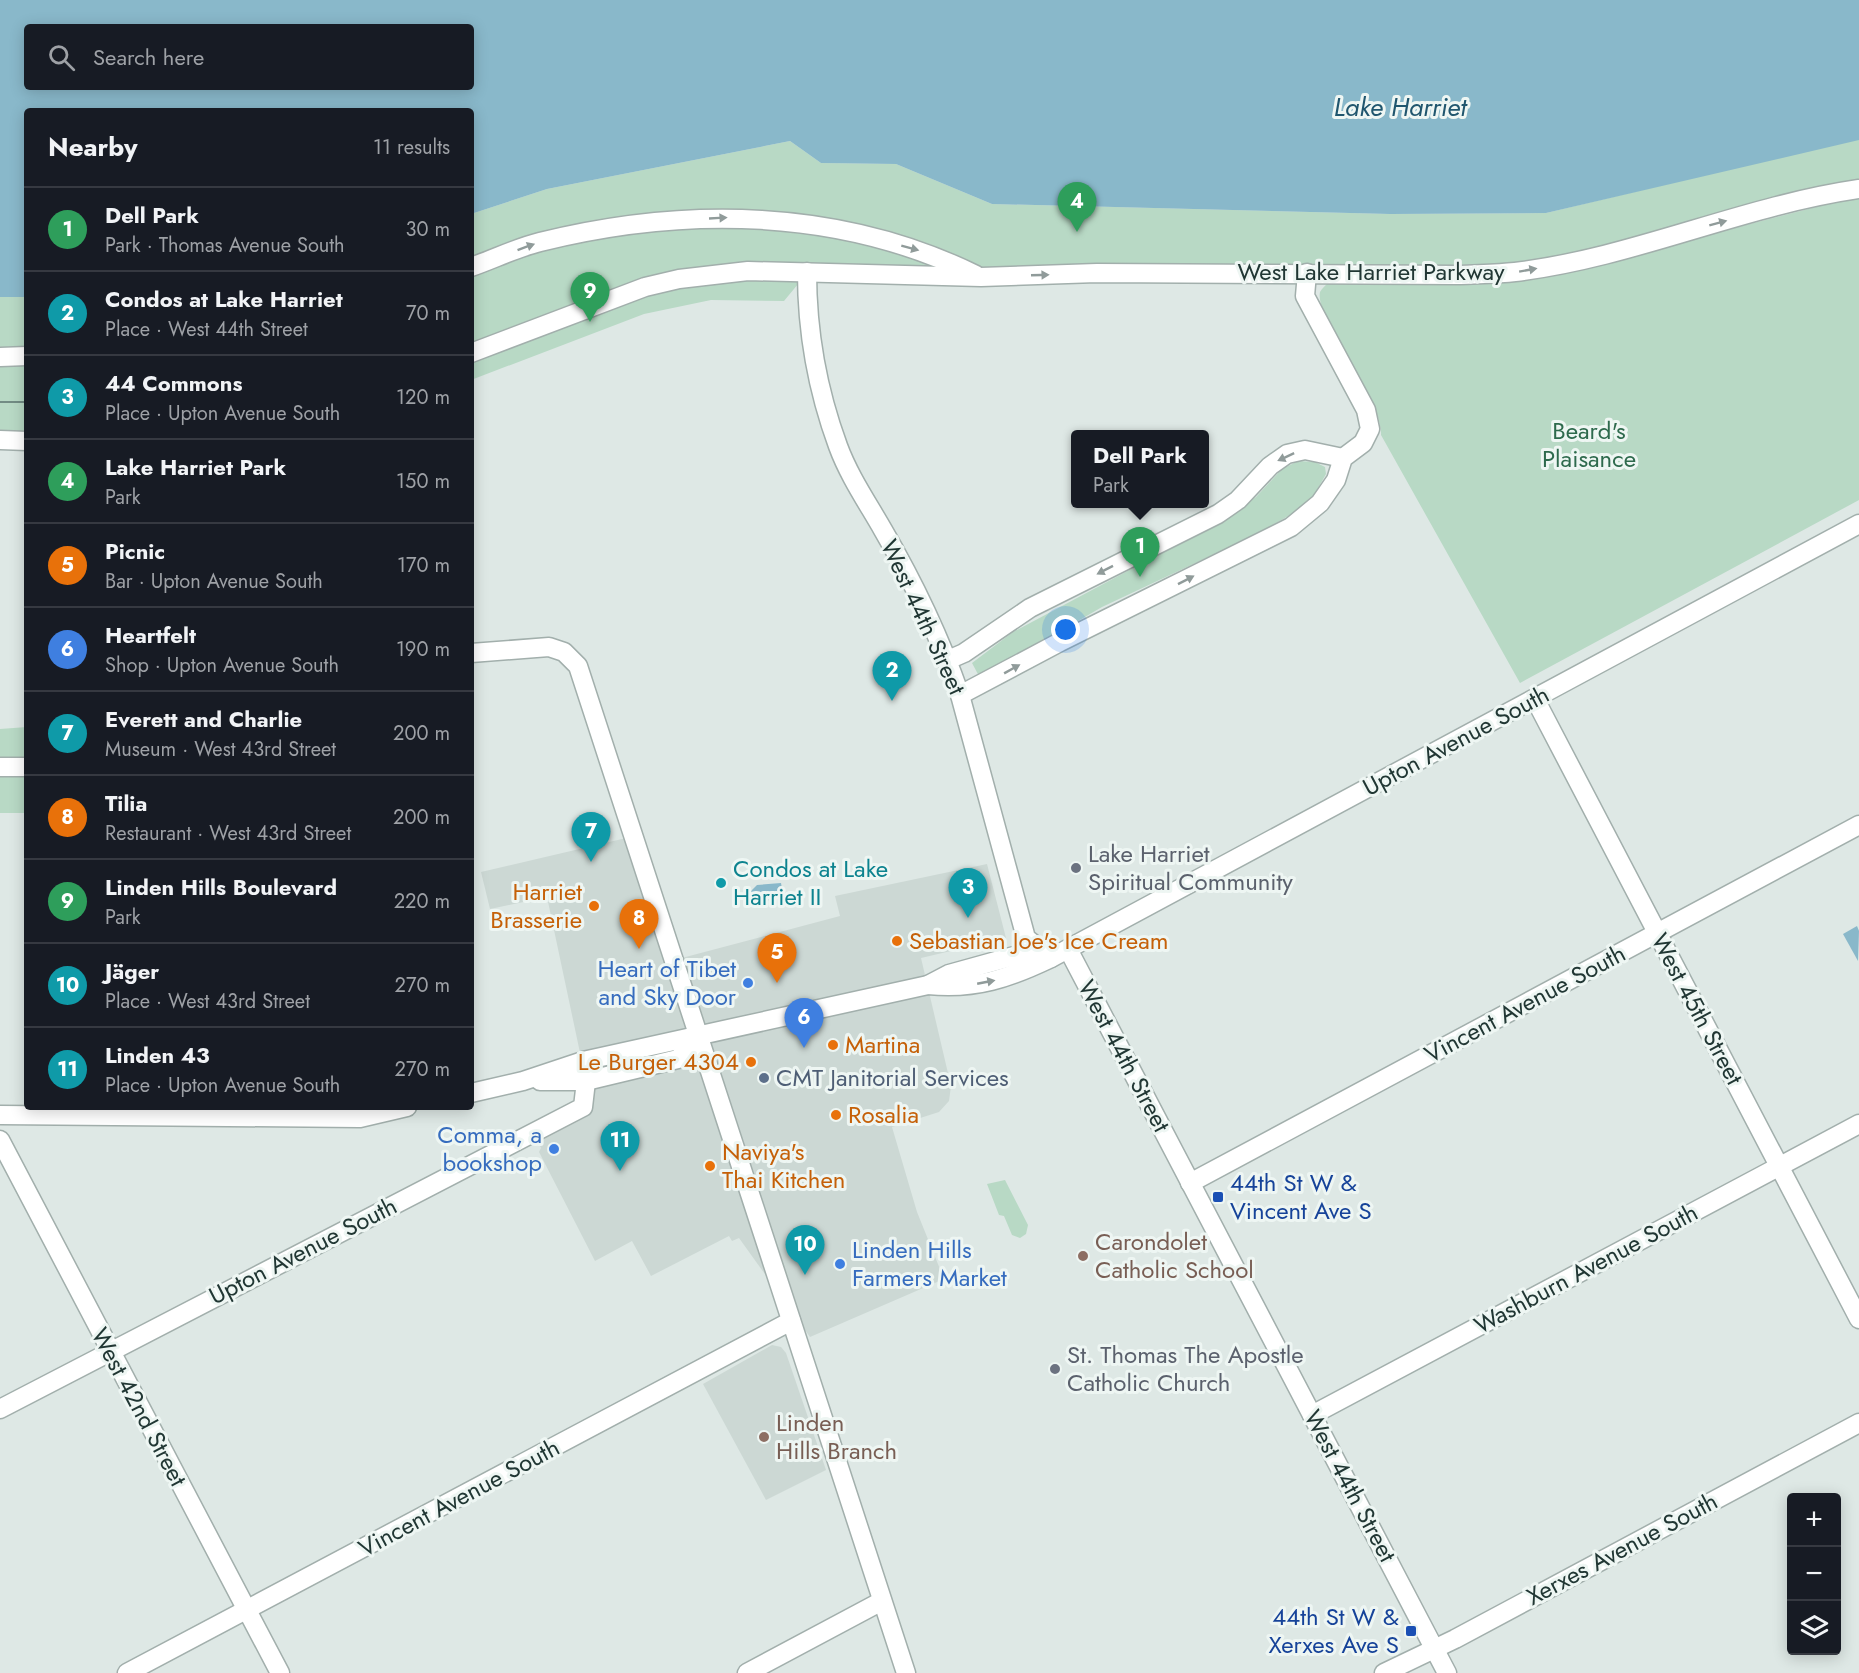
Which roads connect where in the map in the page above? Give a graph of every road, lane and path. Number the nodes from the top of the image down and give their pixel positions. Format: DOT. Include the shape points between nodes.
graph roads {
  1 [pos="1859,189"];
  2 [pos="474,266"];
  3 [pos="807,272"];
  4 [pos="1307,273"];
  5 [pos="981,277"];
  6 [pos="474,352"];
  7 [pos="24,356"];
  8 [pos="0,357"];
  9 [pos="0,440"];
  10 [pos="24,441"];
  11 [pos="1342,458"];
  12 [pos="1859,524"];
  13 [pos="474,653"];
  14 [pos="948,660"];
  15 [pos="960,695"];
  16 [pos="1535,699"];
  17 [pos="0,767"];
  18 [pos="24,767"];
  19 [pos="1859,825"];
  20 [pos="1657,933"];
  21 [pos="1068,949"];
  22 [pos="1051,958"];
  23 [pos="698,1038"];
  24 [pos="586,1081"];
  25 [pos="523,1082"];
  26 [pos="474,1092"];
  27 [pos="394,1110"];
  28 [pos="0,1116"];
  29 [pos="1859,1124"];
  30 [pos="0,1140"];
  31 [pos="1779,1167"];
  32 [pos="1190,1183"];
  33 [pos="1859,1319"];
  34 [pos="791,1322"];
  35 [pos="110,1351"];
  36 [pos="0,1409"];
  37 [pos="1312,1415"];
  38 [pos="1859,1423"];
  39 [pos="882,1601"];
  40 [pos="247,1611"];
  41 [pos="1434,1648"];
  42 [pos="127,1673"];
  43 [pos="280,1673"];
  44 [pos="747,1673"];
  45 [pos="906,1673"];
  46 [pos="1384,1673"];
  47 [pos="1447,1673"];
  4 -- 1 [label="street, West Lake Harriet Parkway, one-way" via="1515,272 1618,250 1800,200"];
  2 -- 5 [label="street, West Lake Harriet Parkway, one-way" via="537,243 599,229 734,217 837,229 937,255"];
  3 -- 5 [label="street, West Lake Harriet Parkway"];
  3 -- 6 [label="street, West Lake Harriet Parkway" via="748,271 645,287"];
  3 -- 14 [label="street, West 44th Street" via="810,337 820,392 839,448 916,591"];
  5 -- 4 [label="street, West Lake Harriet Parkway, one-way"];
  4 -- 11 [label="street" via="1305,296 1366,410 1370,429 1363,443"];
  7 -- 8 [label="street"];
  9 -- 10 [label="street"];
  11 -- 14 [label="street, one-way" via="1305,450 1287,454 1218,514 1030,609"];
  15 -- 11 [label="street, one-way" via="1292,527 1320,503 1336,480"];
  12 -- 16 [label="street, Upton Avenue South"];
  13 -- 23 [label="street" via="549,647 564,652 578,666"];
  14 -- 15 [label="street, West 44th Street"];
  15 -- 22 [label="street, West 44th Street" via="1026,938"];
  16 -- 20 [label="street, West 45th Street"];
  16 -- 21 [label="street, Upton Avenue South"];
  17 -- 18 [label="street"];
  19 -- 20 [label="street, Vincent Avenue South"];
  20 -- 31 [label="street, West 45th Street"];
  20 -- 32 [label="street, Vincent Avenue South"];
  21 -- 22 [label="street, Upton Avenue South"];
  21 -- 32 [label="street, West 44th Street"];
  22 -- 23 [label="street" via="1014,956 950,974 928,986"];
  23 -- 24 [label="street" via="678,1059"];
  23 -- 25 [label="street" via="583,1061"];
  23 -- 34 [label="street"];
  24 -- 25 [label="street"];
  24 -- 35 [label="street, Upton Avenue South" via="583,1107"];
  25 -- 26 [label="street"];
  27 -- 28 [label="street" via="360,1118"];
  29 -- 31 [label="street, Washburn Avenue South"];
  30 -- 35 [label="street, West 42nd Street"];
  31 -- 33 [label="street, West 45th Street"];
  31 -- 37 [label="street, Washburn Avenue South"];
  32 -- 37 [label="street, West 44th Street"];
  34 -- 39 [label="street"];
  34 -- 40 [label="street, Vincent Avenue South"];
  35 -- 36 [label="street, Upton Avenue South"];
  35 -- 40 [label="street, West 42nd Street"];
  37 -- 41 [label="street, West 44th Street"];
  38 -- 41 [label="street, Xerxes Avenue South"];
  39 -- 44 [label="street"];
  39 -- 45 [label="street"];
  40 -- 42 [label="street, Vincent Avenue South"];
  40 -- 43 [label="street, West 42nd Street"];
  41 -- 46 [label="street, Xerxes Avenue South"];
  41 -- 47 [label="street, West 44th Street"];
}
